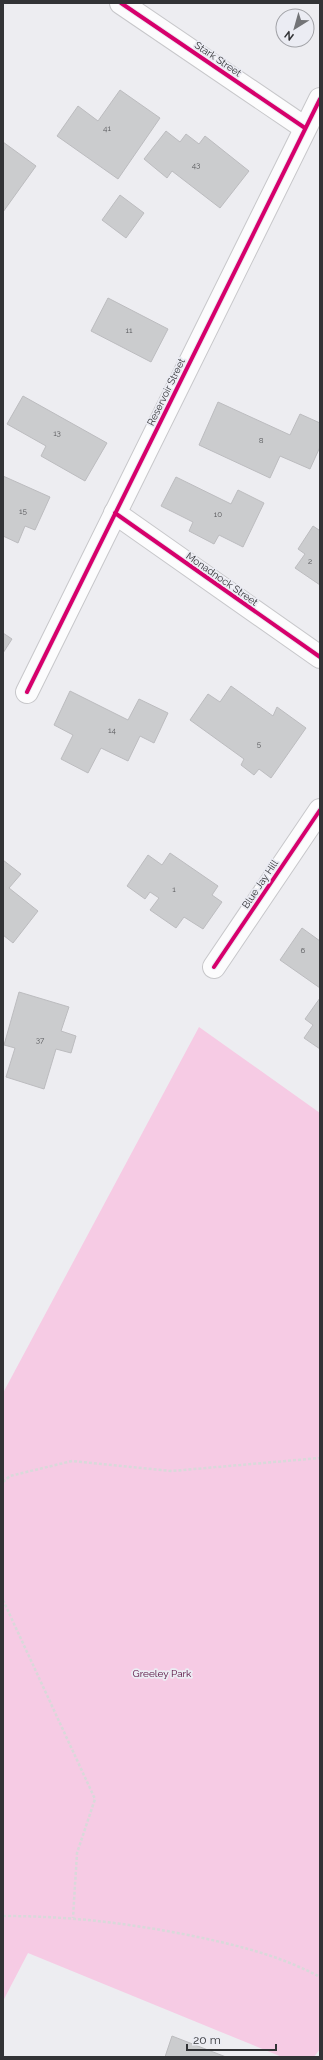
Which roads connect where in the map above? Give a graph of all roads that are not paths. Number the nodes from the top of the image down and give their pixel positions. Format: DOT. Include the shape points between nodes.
graph roads {
  1 [pos="122,3"];
  2 [pos="320,99"];
  3 [pos="305,128"];
  4 [pos="115,513"];
  5 [pos="320,657"];
  6 [pos="27,692"];
  7 [pos="320,810"];
  8 [pos="214,967"];
  1 -- 3 [label="street, Stark Street"];
  2 -- 3 [label="street, Reservoir Street"];
  3 -- 4 [label="street, Reservoir Street"];
  4 -- 5 [label="street, Monadnock Street"];
  4 -- 6 [label="street, Reservoir Street"];
  7 -- 8 [label="street, Blue Jay Hill"];
}
